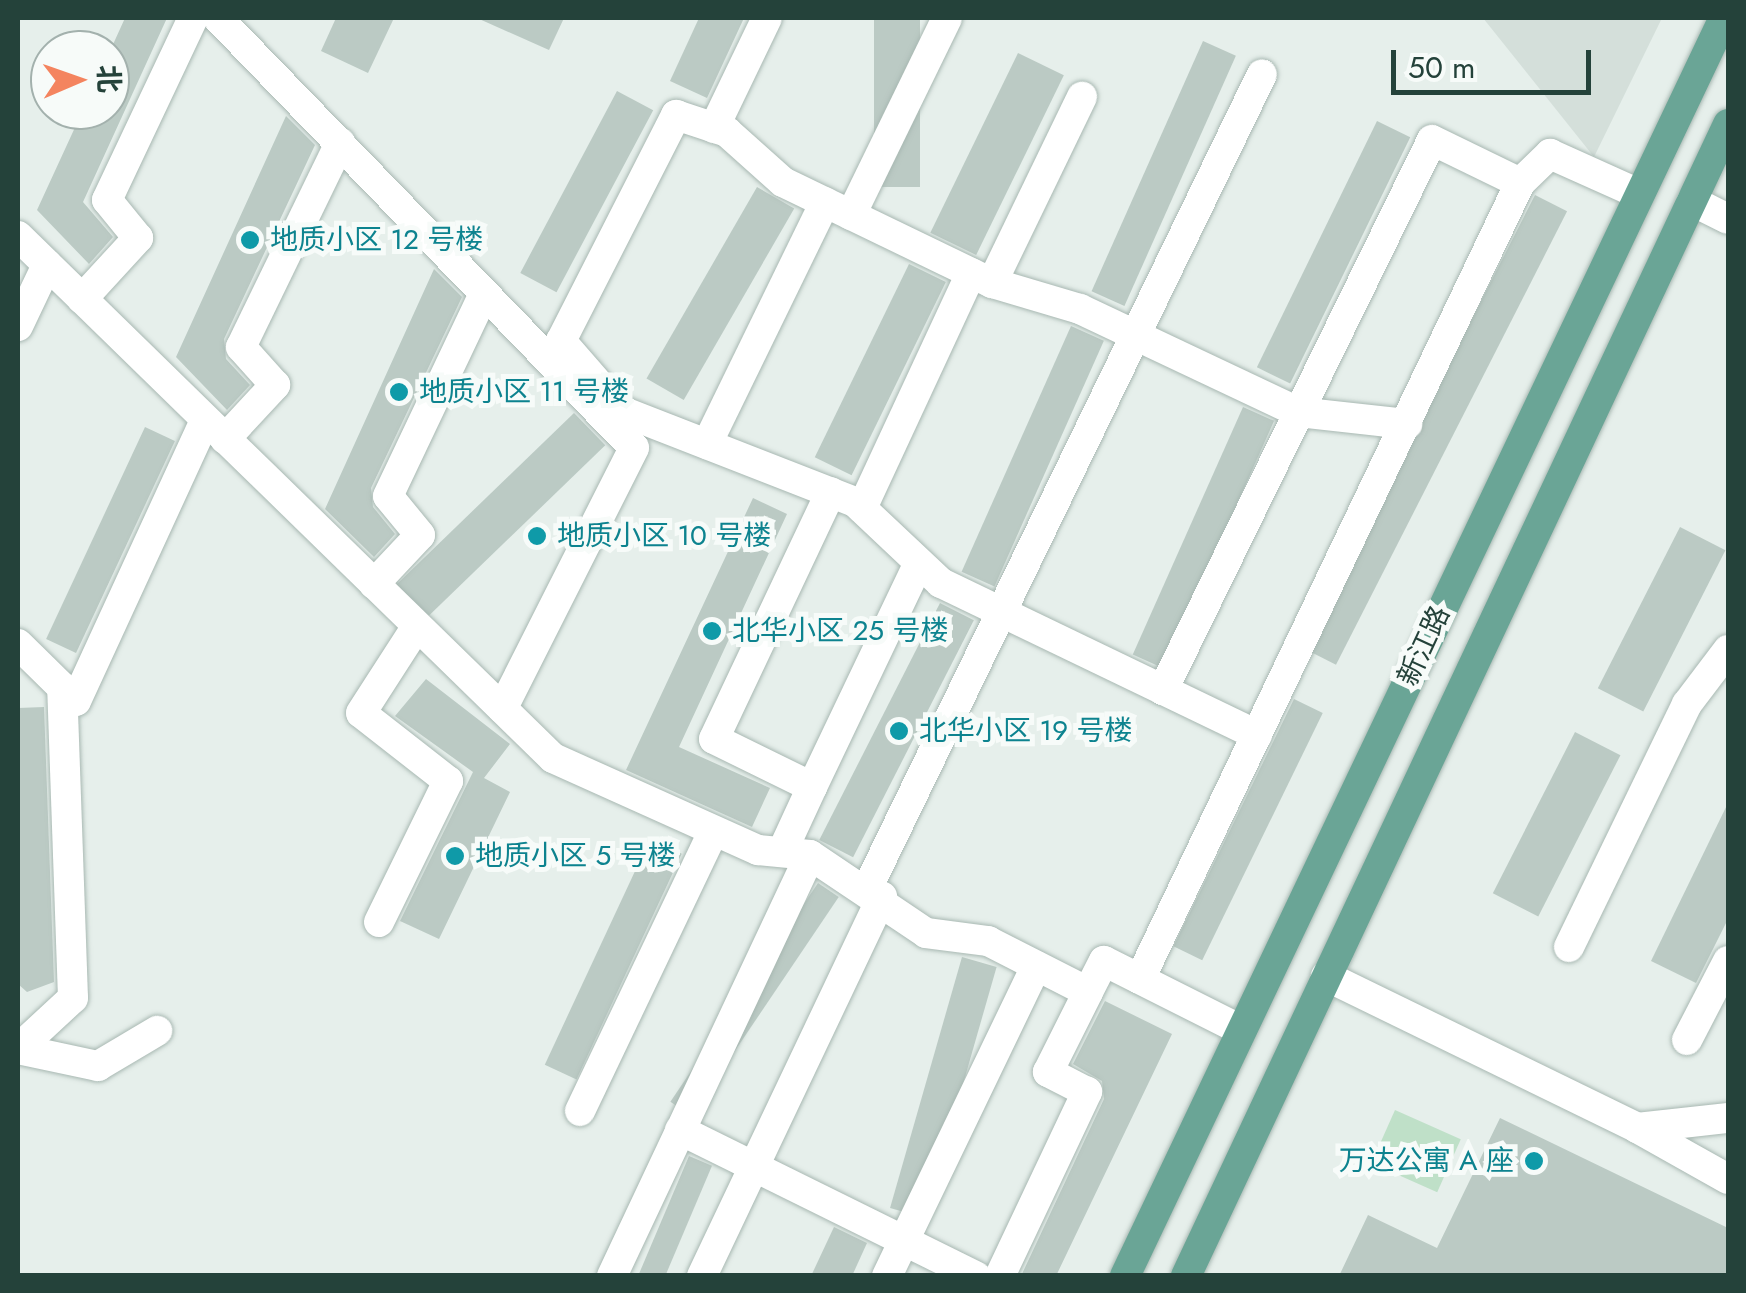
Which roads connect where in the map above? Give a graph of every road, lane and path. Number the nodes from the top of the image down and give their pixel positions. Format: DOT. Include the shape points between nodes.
graph roads {
  1 [pos="193,18"];
  2 [pos="218,18"];
  3 [pos="766,18"];
  4 [pos="947,18"];
  5 [pos="1724,18"];
  6 [pos="1262,74"];
  7 [pos="1082,97"];
  8 [pos="1728,124"];
  9 [pos="714,128"];
  10 [pos="340,143"];
  11 [pos="1520,183"];
  12 [pos="1639,194"];
  13 [pos="1692,201"];
  14 [pos="838,209"];
  15 [pos="1728,219"];
  16 [pos="18,236"];
  17 [pos="47,265"];
  18 [pos="981,278"];
  19 [pos="484,294"];
  20 [pos="82,299"];
  21 [pos="18,326"];
  22 [pos="1134,335"];
  23 [pos="1298,412"];
  24 [pos="1406,424"];
  25 [pos="215,429"];
  26 [pos="707,444"];
  27 [pos="831,492"];
  28 [pos="862,508"];
  29 [pos="919,563"];
  30 [pos="374,584"];
  31 [pos="1001,612"];
  32 [pos="418,626"];
  33 [pos="18,644"];
  34 [pos="1728,650"];
  35 [pos="62,687"];
  36 [pos="1163,690"];
  37 [pos="502,709"];
  38 [pos="1257,735"];
  39 [pos="812,787"];
  40 [pos="713,832"];
  41 [pos="796,854"];
  42 [pos="875,892"];
  43 [pos="379,922"];
  44 [pos="1569,947"];
  45 [pos="1728,961"];
  46 [pos="1036,966"];
  47 [pos="1326,976"];
  48 [pos="1140,979"];
  49 [pos="1088,992"];
  50 [pos="1241,1030"];
  51 [pos="157,1032"];
  52 [pos="1688,1040"];
  53 [pos="18,1049"];
  54 [pos="580,1111"];
  55 [pos="1728,1118"];
  56 [pos="1637,1128"];
  57 [pos="680,1130"];
  58 [pos="754,1166"];
  59 [pos="1728,1179"];
  60 [pos="904,1240"];
  61 [pos="612,1276"];
  62 [pos="702,1276"];
  63 [pos="887,1276"];
  64 [pos="976,1276"];
  65 [pos="1000,1276"];
  66 [pos="1125,1276"];
  67 [pos="1186,1276"];
  1 -- 20 [label="street" via="107,200 138,238"];
  2 -- 10 [label="street"];
  3 -- 9 [label="street"];
  4 -- 14 [label="street"];
  5 -- 12 [label="main road, 新江路"];
  6 -- 22 [label="street"];
  7 -- 18 [label="street"];
  8 -- 13 [label="main road, 新江路"];
  9 -- 14 [label="street"];
  9 -- 26 [label="street" via="676,114 561,341 622,411"];
  10 -- 19 [label="street"];
  10 -- 25 [label="street" via="241,347 275,385"];
  11 -- 12 [label="street" via="1550,154"];
  11 -- 23 [label="street" via="1432,140"];
  11 -- 24 [label="street"];
  12 -- 50 [label="main road, 新江路"];
  13 -- 15 [label="street"];
  13 -- 47 [label="main road, 新江路"];
  14 -- 18 [label="street"];
  14 -- 26 [label="street"];
  16 -- 17 [label="street"];
  17 -- 20 [label="street"];
  17 -- 21 [label="street"];
  18 -- 22 [label="street"];
  18 -- 28 [label="street"];
  19 -- 30 [label="street" via="388,496 420,535"];
  19 -- 37 [label="street" via="634,448"];
  20 -- 25 [label="street"];
  22 -- 23 [label="street"];
  22 -- 31 [label="street"];
  23 -- 24 [label="street"];
  23 -- 36 [label="street"];
  24 -- 38 [label="street"];
  25 -- 30 [label="street"];
  25 -- 35 [label="street" via="76,701"];
  26 -- 27 [label="street"];
  27 -- 28 [label="street"];
  27 -- 39 [label="street" via="714,740"];
  28 -- 29 [label="street"];
  29 -- 31 [label="street"];
  29 -- 39 [label="street"];
  30 -- 32 [label="street"];
  31 -- 36 [label="street"];
  31 -- 42 [label="street"];
  32 -- 37 [label="street"];
  32 -- 43 [label="street" via="361,712 448,781"];
  33 -- 35 [label="street"];
  34 -- 44 [label="street" via="1687,704"];
  35 -- 53 [label="street" via="73,998"];
  36 -- 38 [label="street"];
  37 -- 40 [label="street" via="553,758"];
  38 -- 48 [label="street"];
  39 -- 41 [label="street"];
  40 -- 41 [label="street"];
  40 -- 54 [label="street"];
  41 -- 42 [label="street"];
  41 -- 57 [label="street"];
  42 -- 46 [label="street" via="926,933 988,942"];
  42 -- 58 [label="street"];
  45 -- 52 [label="street"];
  46 -- 49 [label="street"];
  46 -- 60 [label="street"];
  47 -- 56 [label="street"];
  47 -- 67 [label="main road, 新江路"];
  48 -- 49 [label="street" via="1104,961"];
  48 -- 50 [label="street"];
  49 -- 65 [label="street" via="1048,1072 1088,1092"];
  50 -- 66 [label="main road, 新江路"];
  51 -- 53 [label="street" via="98,1066"];
  55 -- 56 [label="street"];
  56 -- 59 [label="street"];
  57 -- 58 [label="street"];
  57 -- 61 [label="street"];
  58 -- 60 [label="street"];
  58 -- 62 [label="street"];
  60 -- 63 [label="street"];
  60 -- 64 [label="street"];
}
